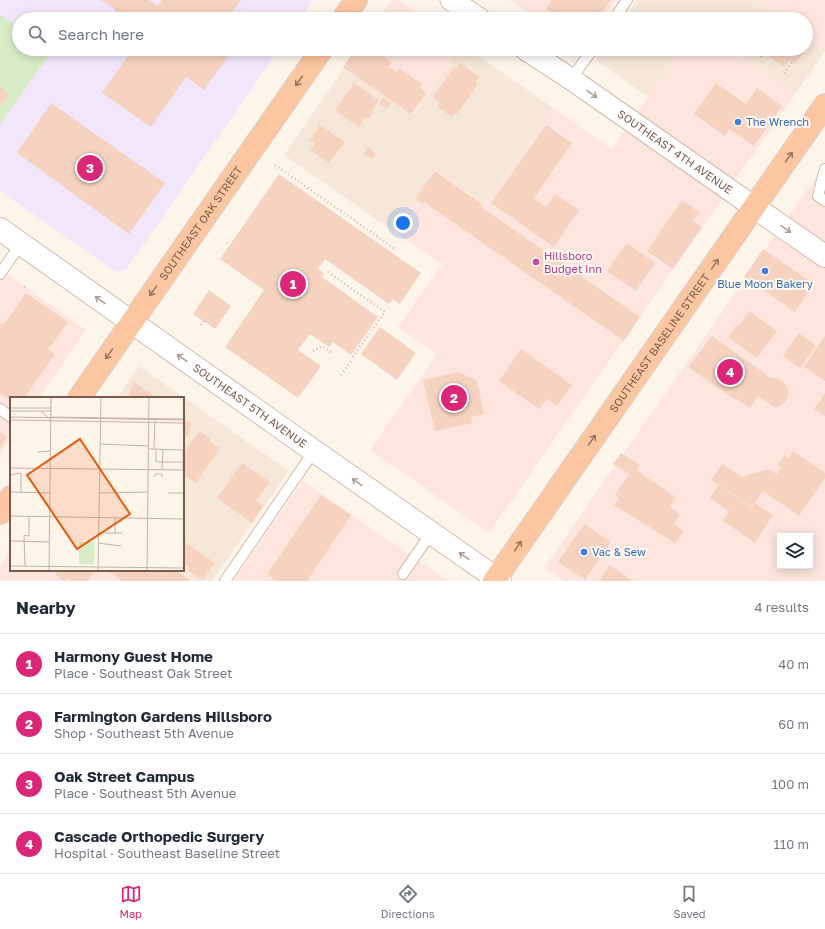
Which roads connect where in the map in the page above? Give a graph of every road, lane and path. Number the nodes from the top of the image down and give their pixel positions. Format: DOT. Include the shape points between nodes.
graph roads {
  1 [pos="356,0"];
  2 [pos="451,0"];
  3 [pos="627,0"];
  4 [pos="347,12"];
  5 [pos="469,12"];
  6 [pos="619,12"];
  7 [pos="317,56"];
  8 [pos="536,56"];
  9 [pos="588,56"];
  10 [pos="792,62"];
  11 [pos="784,74"];
  12 [pos="571,79"];
  13 [pos="825,105"];
  14 [pos="275,165"];
  15 [pos="825,169"];
  16 [pos="825,201"];
  17 [pos="754,207"];
  18 [pos="0,229"];
  19 [pos="21,243"];
  20 [pos="226,243"];
  21 [pos="229,245"];
  22 [pos="395,249"];
  23 [pos="825,256"];
  24 [pos="328,272"];
  25 [pos="0,274"];
  26 [pos="204,321"];
  27 [pos="132,322"];
  28 [pos="201,325"];
  29 [pos="313,351"];
  30 [pos="332,353"];
  31 [pos="341,375"];
  32 [pos="80,397"];
  33 [pos="0,409"];
  34 [pos="10,416"];
  35 [pos="314,451"];
  36 [pos="10,498"];
  37 [pos="0,513"];
  38 [pos="431,533"];
  39 [pos="403,574"];
  40 [pos="497,580"];
  41 [pos="225,581"];
  1 -- 4 [label="highway"];
  2 -- 5 [label="street"];
  3 -- 6 [label="lane"];
  7 -- 27 [label="highway, SOUTHEAST OAK STREET, one-way"];
  8 -- 12 [label="street, SOUTHEAST 4TH AVENUE"];
  9 -- 12 [label="lane"];
  10 -- 11 [label="path"];
  12 -- 17 [label="street, SOUTHEAST 4TH AVENUE, one-way"];
  17 -- 13 [label="highway, SOUTHEAST BASELINE STREET, one-way"];
  14 -- 22 [label="path"];
  15 -- 16 [label="lane" via="818,196"];
  17 -- 23 [label="street, SOUTHEAST 4TH AVENUE, one-way"];
  40 -- 17 [label="highway, SOUTHEAST BASELINE STREET, one-way"];
  18 -- 19 [label="street, SOUTHEAST 5TH AVENUE"];
  19 -- 25 [label="lane"];
  27 -- 19 [label="street, SOUTHEAST 5TH AVENUE, one-way"];
  20 -- 21 [label="path"];
  24 -- 31 [label="path" via="385,312"];
  26 -- 28 [label="path"];
  27 -- 32 [label="highway, SOUTHEAST OAK STREET, one-way"];
  35 -- 27 [label="street, SOUTHEAST 5TH AVENUE, one-way"];
  29 -- 30 [label="path" via="323,344"];
  33 -- 34 [label="lane"];
  38 -- 35 [label="street, SOUTHEAST 5TH AVENUE, one-way"];
  35 -- 41 [label="lane"];
  36 -- 37 [label="highway"];
  38 -- 39 [label="lane"];
  40 -- 38 [label="street, SOUTHEAST 5TH AVENUE, one-way"];
}
